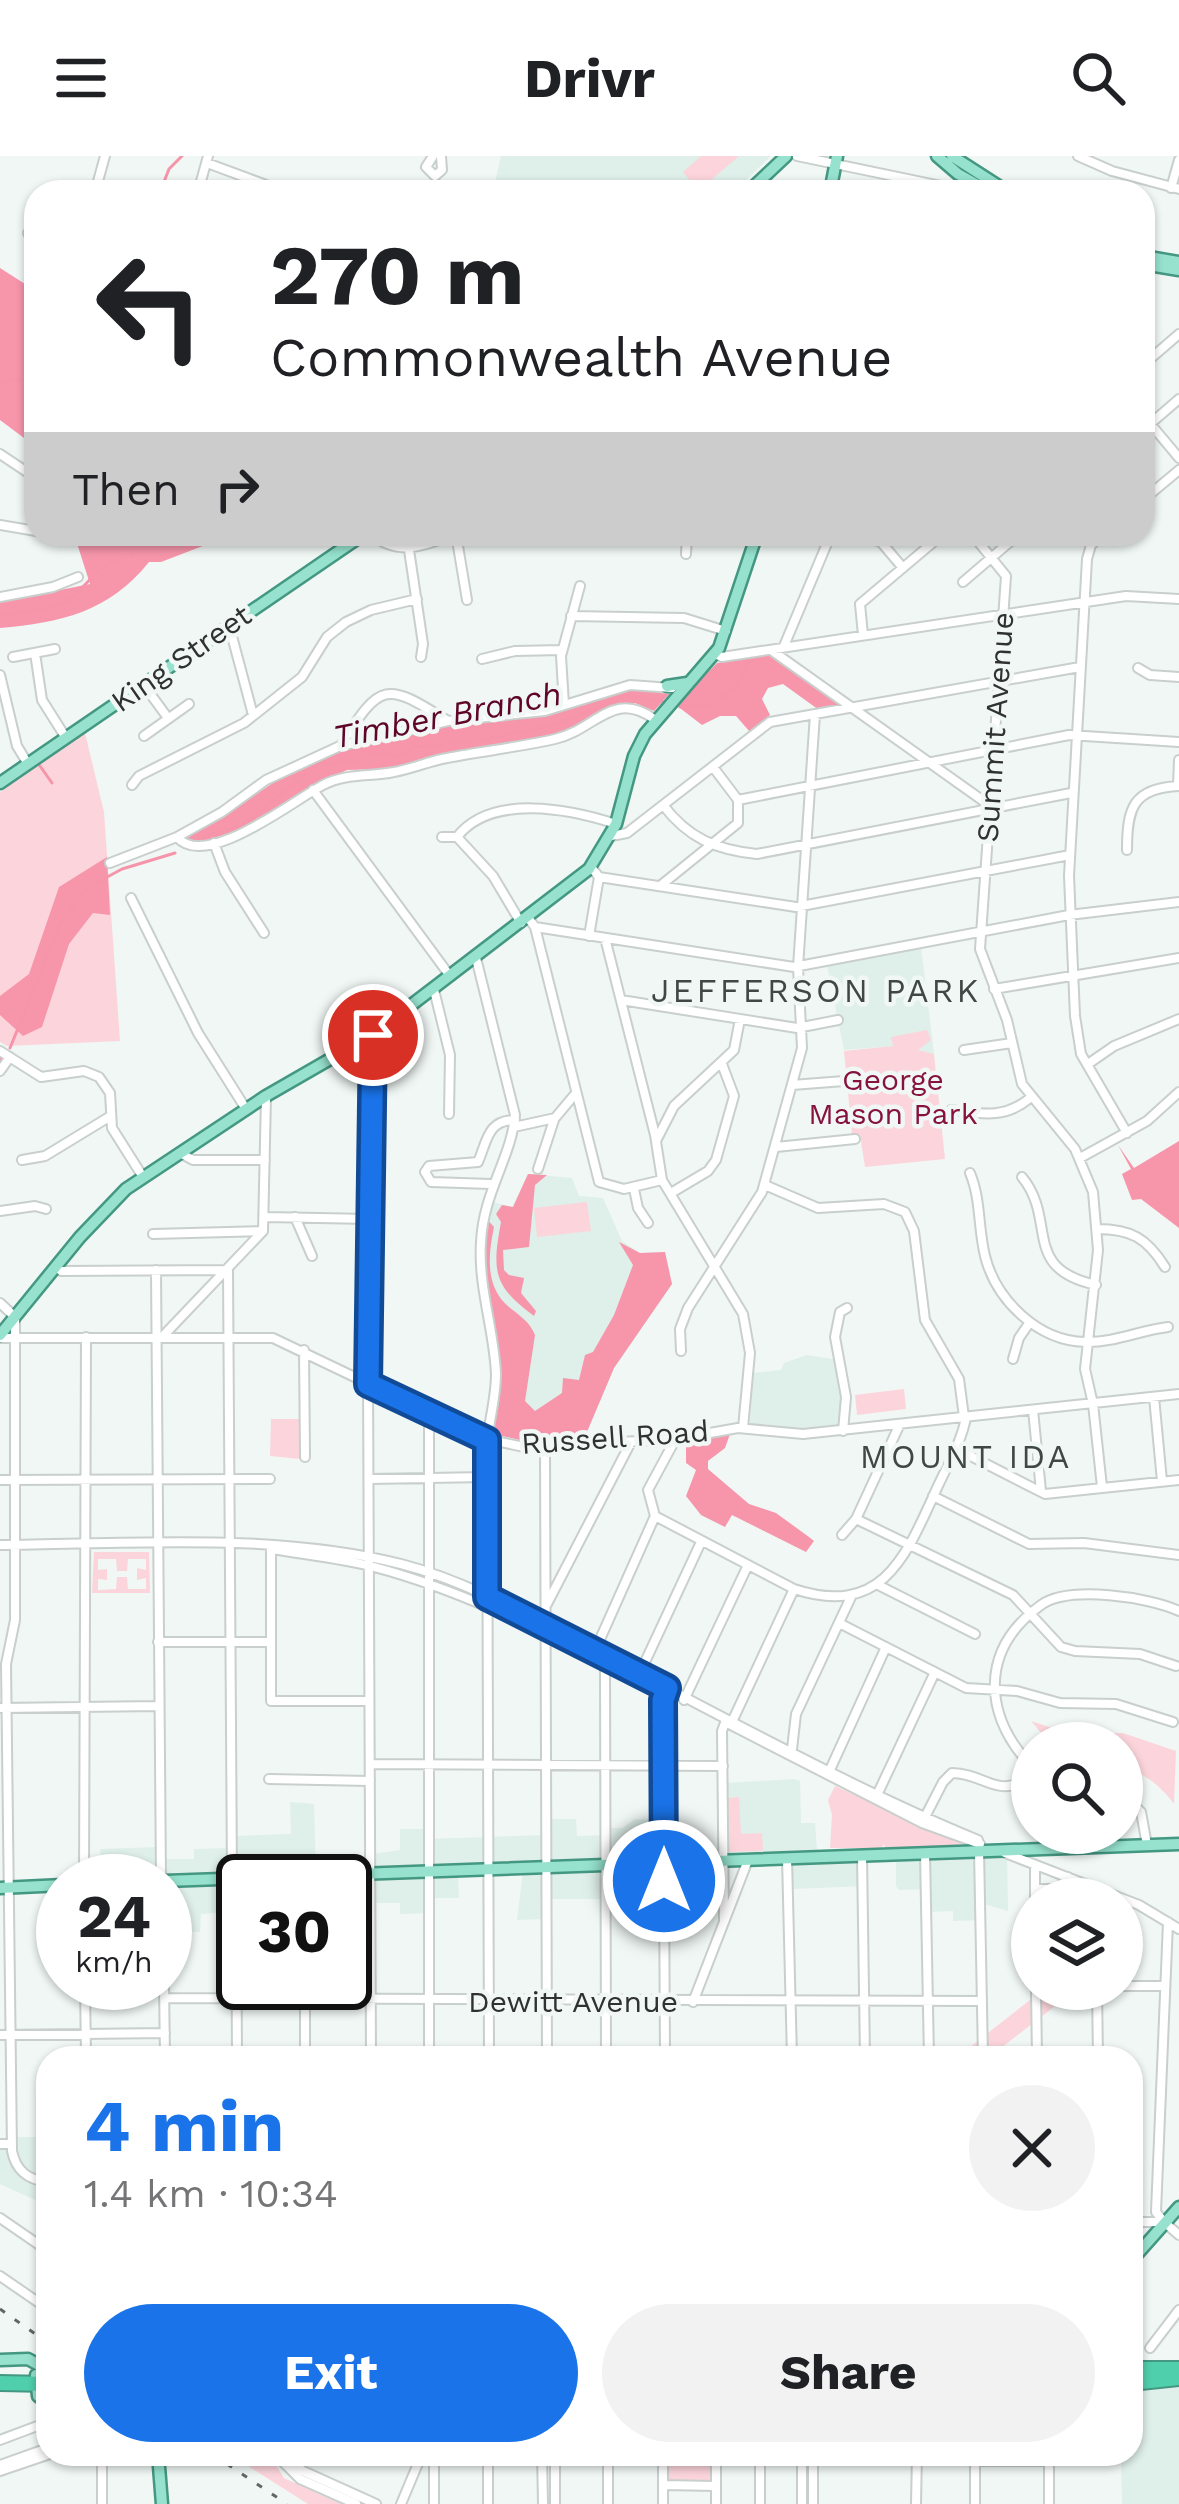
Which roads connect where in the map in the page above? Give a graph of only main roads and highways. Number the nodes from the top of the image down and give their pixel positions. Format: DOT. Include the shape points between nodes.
graph roads {
  1 [pos="786,156"];
  2 [pos="937,156"];
  3 [pos="957,165"];
  4 [pos="761,180"];
  5 [pos="985,180"];
  6 [pos="350,546"];
  7 [pos="754,546"];
  8 [pos="0,783"];
  9 [pos="0,1336"];
  10 [pos="1179,1844"];
  11 [pos="372,1874"];
  12 [pos="36,1886"];
  13 [pos="5,1887"];
  14 [pos="1179,2206"];
  15 [pos="1143,2247"];
  16 [pos="0,2360"];
  17 [pos="1179,2369"];
  18 [pos="1143,2370"];
  19 [pos="1143,2372"];
  20 [pos="36,2373"];
  21 [pos="1179,2378"];
  22 [pos="0,2379"];
  23 [pos="36,2382"];
  24 [pos="158,2466"];
  25 [pos="162,2504"];
  1 -- 4 [label="main road"];
  2 -- 3 [label="main road"];
  3 -- 5 [label="main road"];
  6 -- 8 [label="main road, King Street"];
  7 -- 9 [label="main road" via="715,654 672,690 634,756 595,872 373,1035 142,1178 111,1203"];
  10 -- 11 [label="main road"];
  12 -- 13 [label="main road"];
  14 -- 15 [label="main road"];
  16 -- 20 [label="main road" via="28,2359"];
  17 -- 18 [label="highway"];
  19 -- 21 [label="highway"];
  22 -- 23 [label="highway"];
  24 -- 25 [label="main road"];
}
